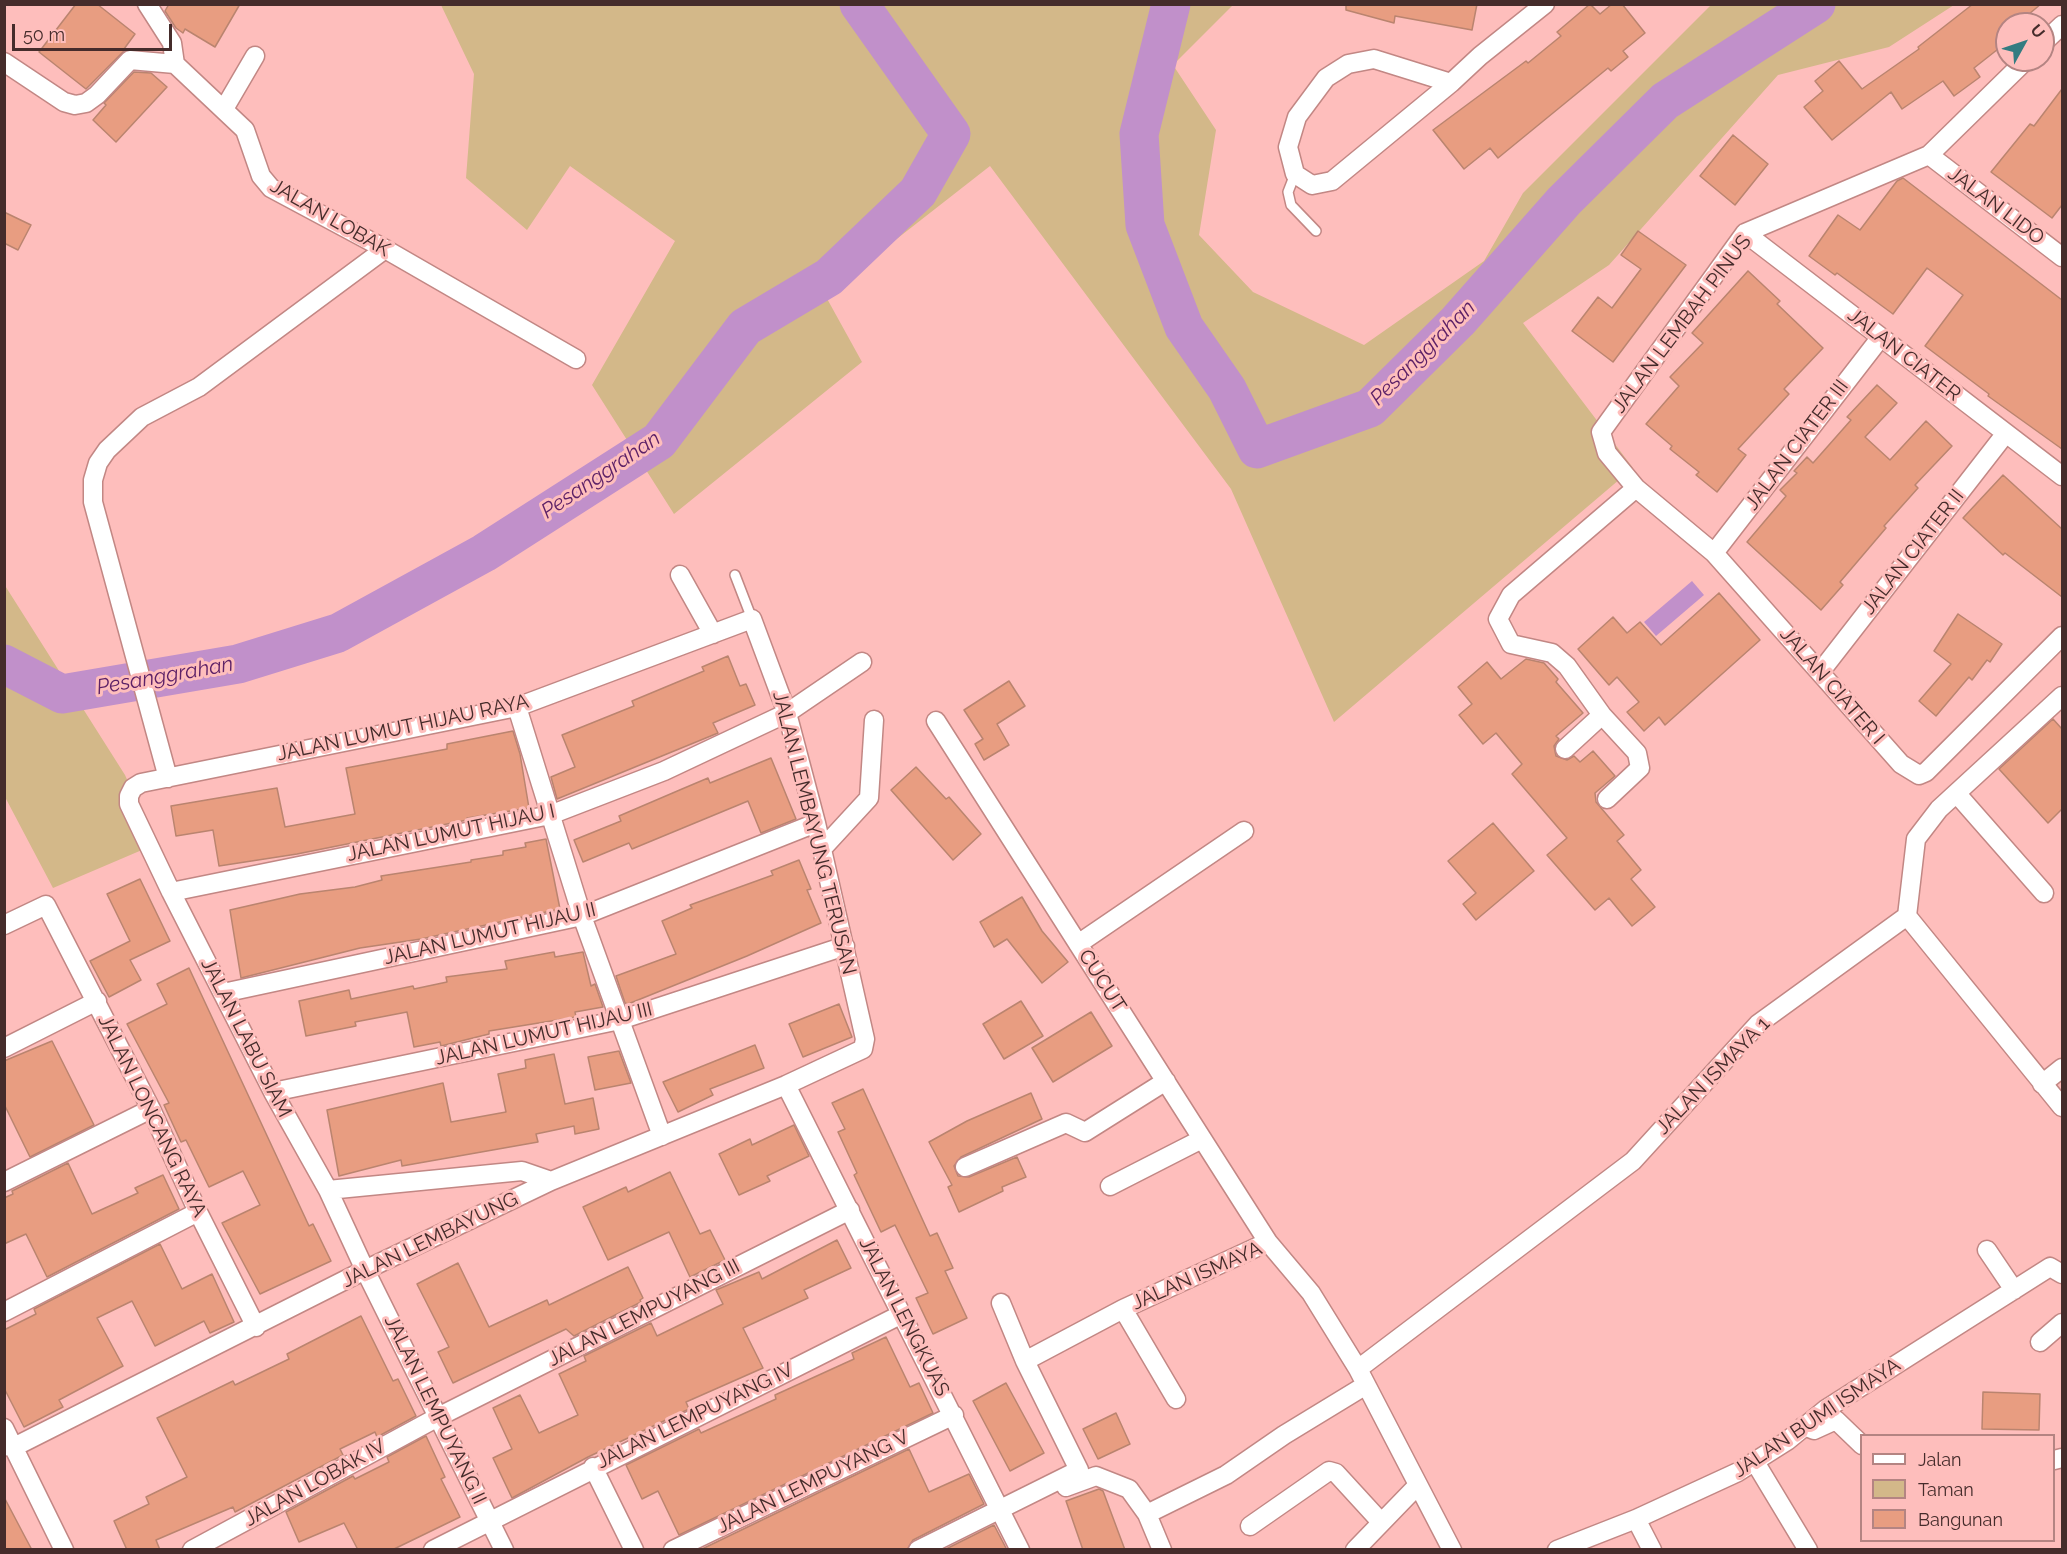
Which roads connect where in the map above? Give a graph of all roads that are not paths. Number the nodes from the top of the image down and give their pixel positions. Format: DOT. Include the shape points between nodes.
graph roads {
  1 [pos="147,4"];
  2 [pos="1545,4"];
  3 [pos="255,56"];
  4 [pos="4,62"];
  5 [pos="175,64"];
  6 [pos="2014,72"];
  7 [pos="1451,83"];
  8 [pos="224,109"];
  9 [pos="1929,155"];
  10 [pos="1294,174"];
  11 [pos="1316,231"];
  12 [pos="1745,233"];
  13 [pos="385,249"];
  14 [pos="2062,257"];
  15 [pos="1881,337"];
  16 [pos="576,359"];
  17 [pos="2006,434"];
  18 [pos="1607,453"];
  19 [pos="2062,476"];
  20 [pos="1636,488"];
  21 [pos="1714,554"];
  22 [pos="680,575"];
  23 [pos="735,575"];
  24 [pos="752,619"];
  25 [pos="713,634"];
  26 [pos="2062,636"];
  27 [pos="862,662"];
  28 [pos="1821,671"];
  29 [pos="2062,696"];
  30 [pos="517,707"];
  31 [pos="787,713"];
  32 [pos="1602,715"];
  33 [pos="874,720"];
  34 [pos="936,721"];
  35 [pos="1565,748"];
  36 [pos="168,778"];
  37 [pos="1957,794"];
  38 [pos="1607,799"];
  39 [pos="129,804"];
  40 [pos="550,815"];
  41 [pos="816,823"];
  42 [pos="1244,831"];
  43 [pos="822,849"];
  44 [pos="171,892"];
  45 [pos="2044,893"];
  46 [pos="582,916"];
  47 [pos="1907,916"];
  48 [pos="4,925"];
  49 [pos="1078,944"];
  50 [pos="845,946"];
  51 [pos="223,993"];
  52 [pos="97,1001"];
  53 [pos="620,1020"];
  54 [pos="4,1048"];
  55 [pos="863,1048"];
  56 [pos="2062,1068"];
  57 [pos="1166,1081"];
  58 [pos="786,1084"];
  59 [pos="2042,1084"];
  60 [pos="273,1092"];
  61 [pos="2062,1107"];
  62 [pos="151,1109"];
  63 [pos="662,1136"];
  64 [pos="1202,1139"];
  65 [pos="965,1167"];
  66 [pos="551,1181"];
  67 [pos="4,1182"];
  68 [pos="1110,1186"];
  69 [pos="328,1190"];
  70 [pos="850,1210"];
  71 [pos="198,1212"];
  72 [pos="1268,1242"];
  73 [pos="1987,1250"];
  74 [pos="365,1270"];
  75 [pos="2062,1274"];
  76 [pos="2014,1290"];
  77 [pos="1001,1303"];
  78 [pos="1123,1309"];
  79 [pos="4,1312"];
  80 [pos="902,1314"];
  81 [pos="2062,1323"];
  82 [pos="256,1327"];
  83 [pos="2040,1342"];
  84 [pos="1025,1361"];
  85 [pos="1362,1377"];
  86 [pos="1176,1399"];
  87 [pos="954,1414"];
  88 [pos="438,1417"];
  89 [pos="1804,1426"];
  90 [pos="4,1428"];
  91 [pos="1860,1443"];
  92 [pos="9,1446"];
  93 [pos="1755,1462"];
  94 [pos="593,1467"];
  95 [pos="1059,1481"];
  96 [pos="1417,1486"];
  97 [pos="1002,1509"];
  98 [pos="1147,1514"];
  99 [pos="1636,1519"];
  100 [pos="489,1520"];
  101 [pos="1380,1521"];
  102 [pos="1250,1526"];
  103 [pos="202,1547"];
  104 [pos="64,1550"];
  105 [pos="434,1550"];
  106 [pos="504,1550"];
  107 [pos="634,1550"];
  108 [pos="673,1550"];
  109 [pos="918,1550"];
  110 [pos="1020,1550"];
  111 [pos="1162,1550"];
  112 [pos="1355,1550"];
  113 [pos="1452,1550"];
  114 [pos="1557,1550"];
  115 [pos="1652,1550"];
  116 [pos="1808,1550"];
  1 -- 5 [label="street" via="172,43"];
  2 -- 7 [label="street"];
  3 -- 8 [label="street"];
  4 -- 5 [label="street" via="64,102 75,105 97,95 129,60"];
  5 -- 8 [label="street, JALAN LOBAK"];
  6 -- 9 [label="street, JALAN LEMBAH PINUS"];
  7 -- 10 [label="street" via="1332,181 1311,185"];
  7 -- 10 [label="street" via="1374,59 1348,64 1326,78 1296,117 1288,147"];
  8 -- 13 [label="street, JALAN LOBAK" via="245,130 261,176 272,188"];
  9 -- 12 [label="street, JALAN LEMBAH PINUS"];
  9 -- 14 [label="street, JALAN LIDO"];
  10 -- 11 [label="lane" via="1288,192 1291,205"];
  12 -- 15 [label="street, JALAN CIATER"];
  12 -- 18 [label="street, JALAN LEMBAH PINUS" via="1601,432"];
  13 -- 16 [label="street, JALAN LOBAK"];
  13 -- 36 [label="street" via="199,387 142,417 98,463 93,502"];
  15 -- 17 [label="street, JALAN CIATER"];
  15 -- 21 [label="street, JALAN CIATER III"];
  17 -- 19 [label="street, JALAN CIATER"];
  17 -- 28 [label="street, JALAN CIATER II"];
  18 -- 20 [label="street, JALAN CIATER I"];
  20 -- 21 [label="street, JALAN CIATER I"];
  20 -- 32 [label="street" via="1510,595 1498,620 1511,644 1552,653 1567,666"];
  21 -- 28 [label="street, JALAN CIATER I"];
  22 -- 25 [label="street"];
  23 -- 24 [label="lane"];
  24 -- 25 [label="street, JALAN LUMUT HIJAU RAYA"];
  24 -- 31 [label="street, JALAN LEMBAYUNG TERUSAN"];
  25 -- 30 [label="street, JALAN LUMUT HIJAU RAYA"];
  26 -- 28 [label="street, JALAN CIATER I" via="1926,772 1918,775 1901,764"];
  27 -- 31 [label="street, JALAN LUMUT HIJAU I"];
  29 -- 37 [label="street"];
  30 -- 36 [label="street, JALAN LUMUT HIJAU RAYA"];
  30 -- 40 [label="street"];
  31 -- 40 [label="street, JALAN LUMUT HIJAU I" via="664,771"];
  31 -- 41 [label="street, JALAN LEMBAYUNG TERUSAN"];
  32 -- 35 [label="street"];
  32 -- 38 [label="street" via="1637,753 1640,768"];
  33 -- 43 [label="street" via="869,798"];
  34 -- 49 [label="street, CUCUT"];
  36 -- 39 [label="street, JALAN LUMUT HIJAU RAYA" via="136,785 130,792"];
  37 -- 45 [label="street"];
  37 -- 47 [label="street" via="1939,808 1916,839"];
  39 -- 44 [label="street, JALAN LABU SIAM"];
  40 -- 44 [label="street, JALAN LUMUT HIJAU I"];
  40 -- 46 [label="street"];
  41 -- 43 [label="street, JALAN LEMBAYUNG TERUSAN"];
  41 -- 46 [label="street, JALAN LUMUT HIJAU II"];
  42 -- 49 [label="street"];
  43 -- 50 [label="street, JALAN LEMBAYUNG TERUSAN"];
  44 -- 51 [label="street, JALAN LABU SIAM"];
  46 -- 51 [label="street, JALAN LUMUT HIJAU II"];
  46 -- 53 [label="street"];
  47 -- 59 [label="street"];
  47 -- 85 [label="street, JALAN ISMAYA 1" via="1758,1024 1634,1161"];
  48 -- 52 [label="street, JALAN LONCANG RAYA" via="46,905"];
  49 -- 57 [label="street, CUCUT"];
  50 -- 53 [label="street, JALAN LUMUT HIJAU III"];
  50 -- 55 [label="street, JALAN LEMBAYUNG TERUSAN" via="865,1039"];
  51 -- 60 [label="street, JALAN LABU SIAM"];
  52 -- 54 [label="street"];
  52 -- 62 [label="street, JALAN LONCANG RAYA"];
  53 -- 60 [label="street, JALAN LUMUT HIJAU III"];
  53 -- 63 [label="street"];
  55 -- 58 [label="street, JALAN LEMBAYUNG"];
  56 -- 59 [label="street"];
  57 -- 64 [label="street, CUCUT"];
  57 -- 65 [label="street" via="1084,1132 1066,1123"];
  58 -- 63 [label="street, JALAN LEMBAYUNG"];
  58 -- 70 [label="street, JALAN LENGKUAS"];
  59 -- 61 [label="street"];
  60 -- 69 [label="street, JALAN LABU SIAM"];
  62 -- 67 [label="street"];
  62 -- 71 [label="street, JALAN LONCANG RAYA"];
  63 -- 66 [label="street, JALAN LEMBAYUNG"];
  64 -- 68 [label="street"];
  64 -- 72 [label="street, CUCUT"];
  66 -- 69 [label="street" via="522,1172"];
  66 -- 74 [label="street, JALAN LEMBAYUNG"];
  69 -- 74 [label="street, JALAN LABU SIAM"];
  70 -- 80 [label="street, JALAN LENGKUAS"];
  70 -- 88 [label="street, JALAN LEMPUYANG III"];
  71 -- 79 [label="street"];
  71 -- 82 [label="street, JALAN LONCANG RAYA"];
  72 -- 78 [label="street, JALAN ISMAYA"];
  72 -- 85 [label="street, JALAN ISMAYA" via="1311,1293"];
  73 -- 76 [label="street"];
  74 -- 82 [label="street, JALAN LEMBAYUNG"];
  74 -- 88 [label="street, JALAN LEMPUYANG II"];
  75 -- 76 [label="street, JALAN BUMI ISMAYA" via="2050,1267"];
  76 -- 89 [label="street, JALAN BUMI ISMAYA"];
  77 -- 84 [label="street"];
  78 -- 84 [label="street, JALAN ISMAYA"];
  78 -- 86 [label="street"];
  80 -- 87 [label="street, JALAN LENGKUAS"];
  80 -- 94 [label="street, JALAN LEMPUYANG IV"];
  81 -- 83 [label="street"];
  82 -- 92 [label="street, JALAN LEMBAYUNG"];
  84 -- 95 [label="street" via="1079,1470"];
  85 -- 96 [label="street, JALAN ISMAYA"];
  85 -- 98 [label="street, JALAN ISMAYA 1" via="1226,1475"];
  87 -- 97 [label="street, JALAN LENGKUAS"];
  87 -- 108 [label="street, JALAN LEMPUYANG V"];
  88 -- 100 [label="street, JALAN LEMPUYANG II"];
  88 -- 103 [label="street, JALAN LOBAK IV"];
  89 -- 91 [label="street" via="1814,1430 1836,1420"];
  89 -- 93 [label="street, JALAN BUMI ISMAYA"];
  90 -- 92 [label="street"];
  92 -- 104 [label="street"];
  93 -- 99 [label="street, JALAN BUMI ISMAYA"];
  93 -- 116 [label="street"];
  94 -- 100 [label="street, JALAN LEMPUYANG IV"];
  94 -- 107 [label="street"];
  95 -- 97 [label="street"];
  95 -- 98 [label="street" via="1064,1488 1095,1476 1129,1489"];
  96 -- 101 [label="street"];
  96 -- 113 [label="street, JALAN ISMAYA"];
  97 -- 109 [label="street"];
  97 -- 110 [label="street, JALAN LENGKUAS"];
  98 -- 111 [label="street"];
  99 -- 114 [label="street, JALAN BUMI ISMAYA"];
  99 -- 115 [label="street"];
  100 -- 105 [label="street, JALAN LEMPUYANG IV"];
  100 -- 106 [label="street, JALAN LEMPUYANG II"];
  101 -- 102 [label="street" via="1336,1473 1329,1471"];
  101 -- 112 [label="street"];
}
